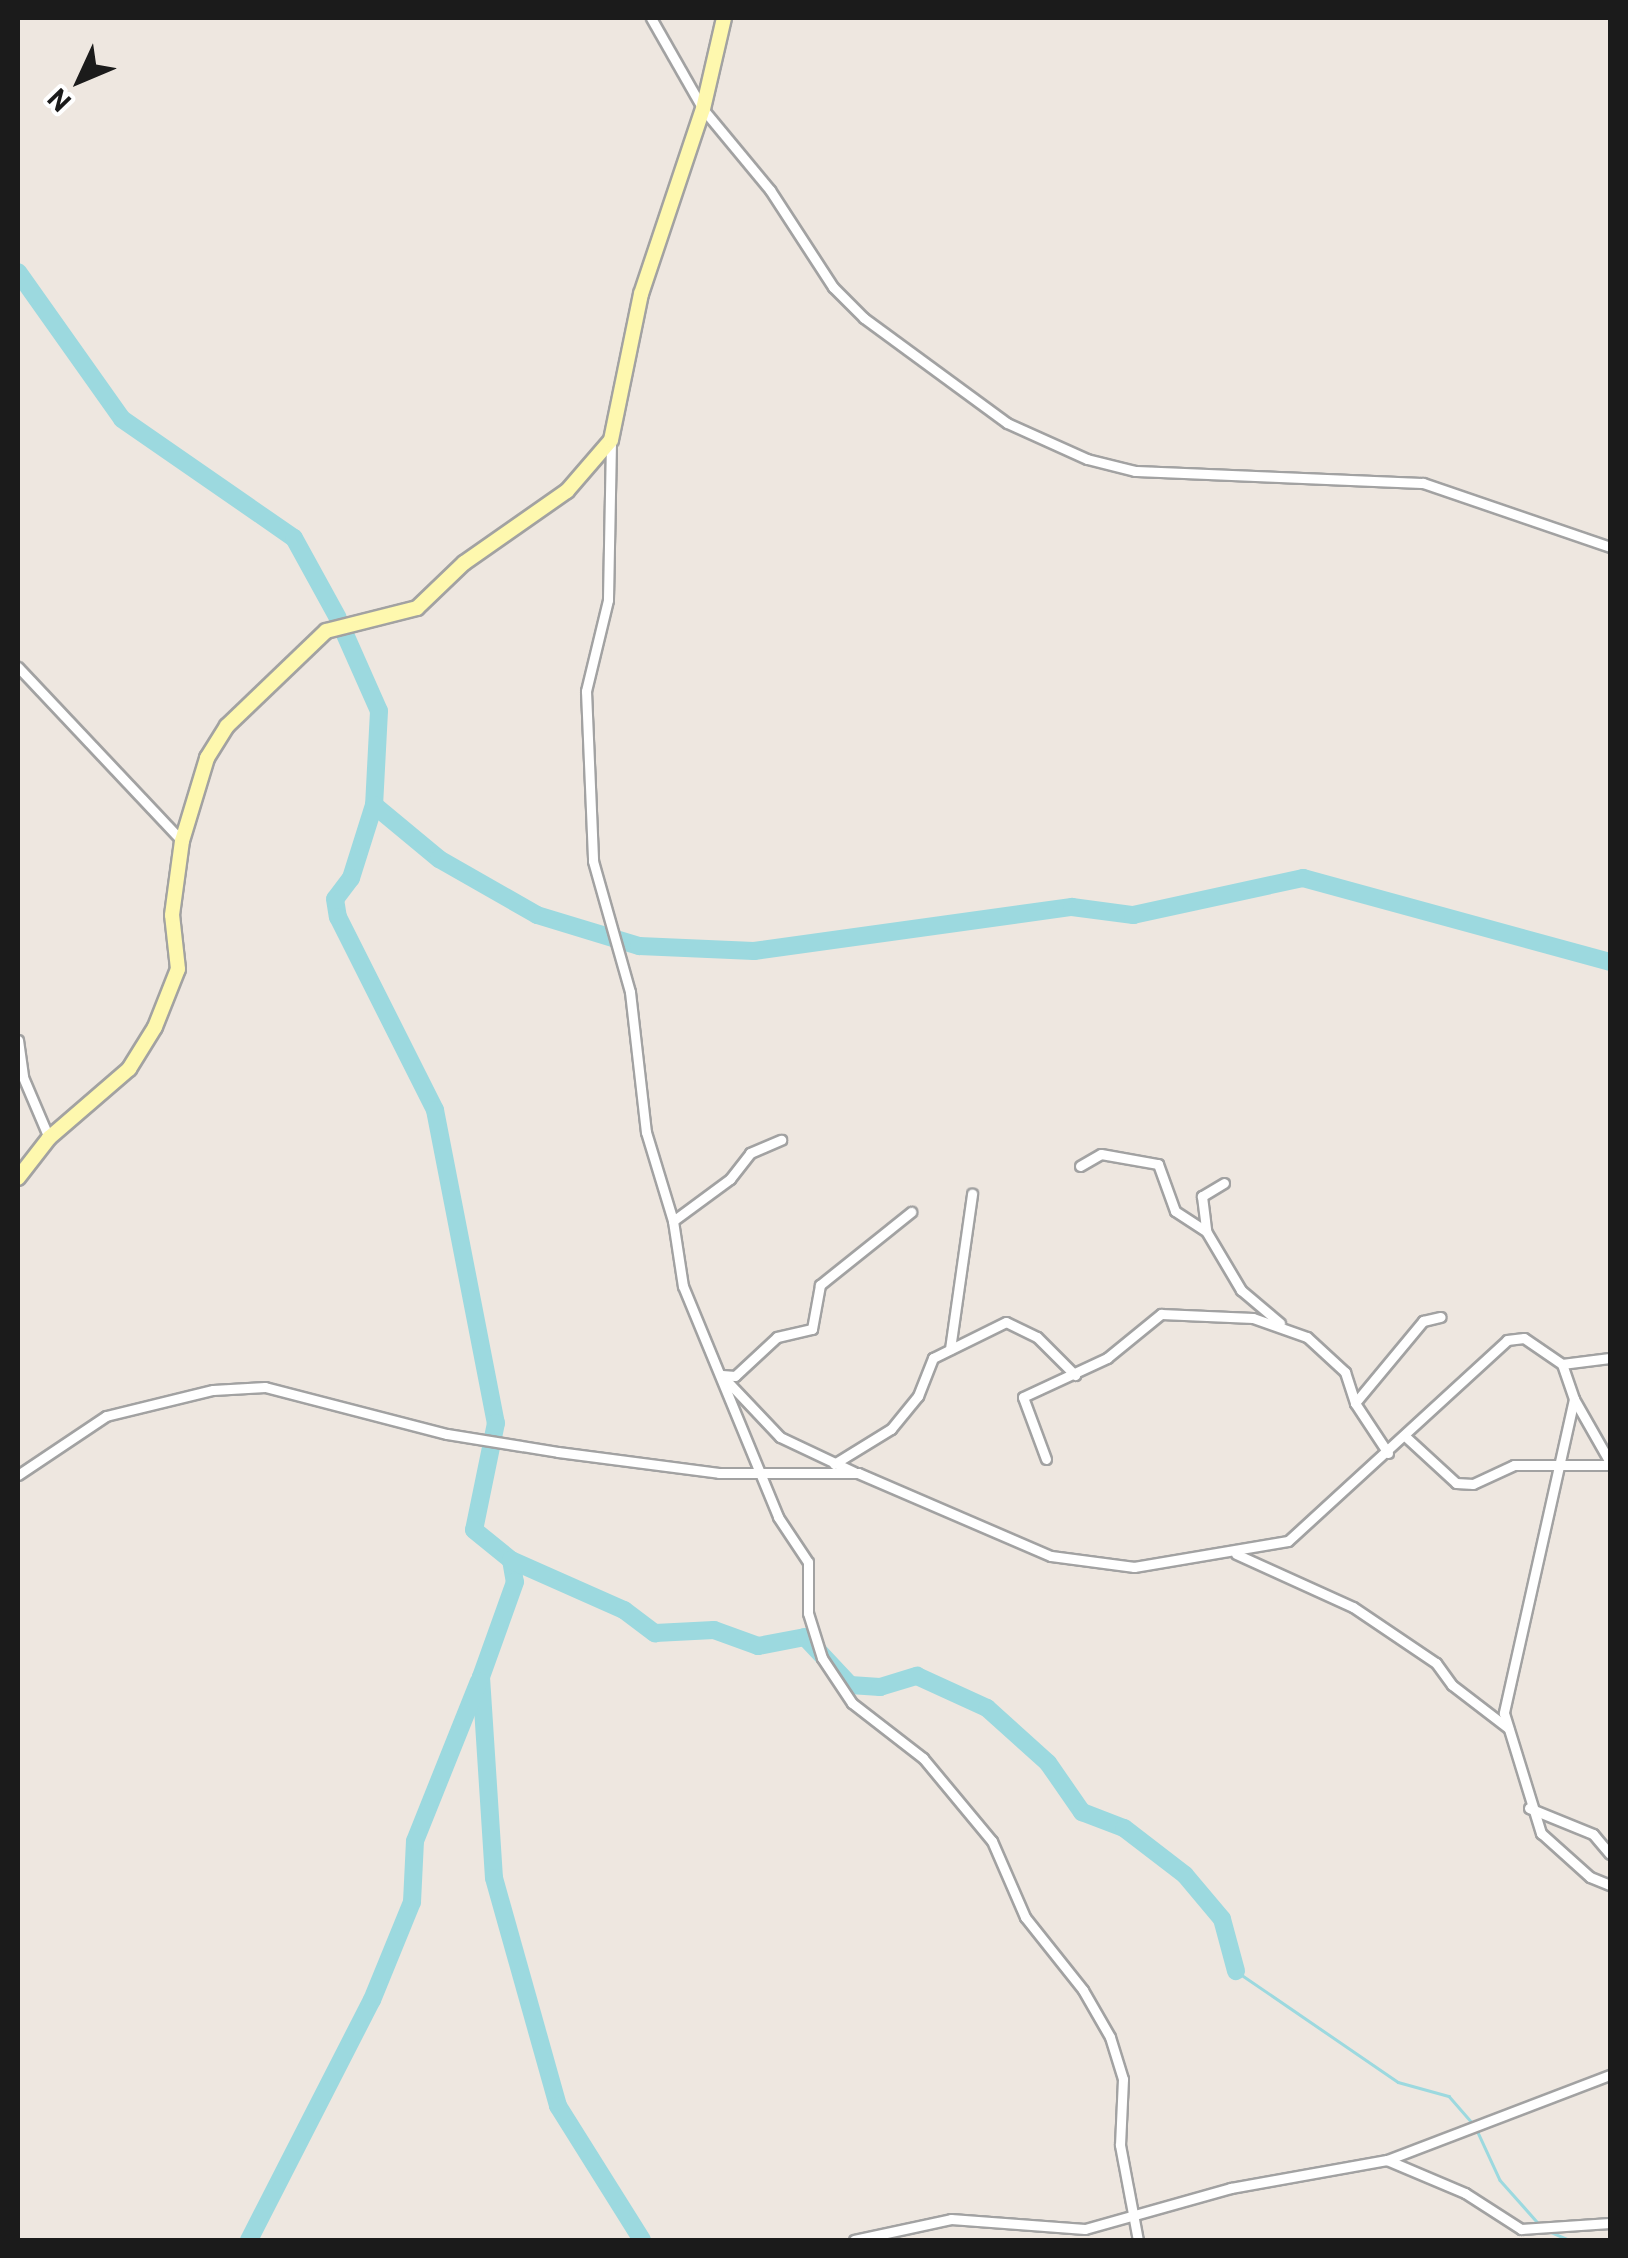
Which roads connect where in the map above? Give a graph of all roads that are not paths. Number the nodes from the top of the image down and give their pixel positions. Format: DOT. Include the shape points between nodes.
graph roads {
  1 [pos="652,18"];
  2 [pos="724,18"];
  3 [pos="703,109"];
  4 [pos="611,440"];
  5 [pos="1610,548"];
  6 [pos="18,668"];
  7 [pos="182,841"];
  8 [pos="18,1040"];
  9 [pos="49,1138"];
  10 [pos="781,1140"];
  11 [pos="1080,1166"];
  12 [pos="18,1178"];
  13 [pos="1224,1183"];
  14 [pos="972,1194"];
  15 [pos="911,1212"];
  16 [pos="672,1221"];
  17 [pos="1206,1231"];
  18 [pos="1441,1317"];
  19 [pos="1286,1328"];
  20 [pos="950,1349"];
  21 [pos="1610,1358"];
  22 [pos="1562,1364"];
  23 [pos="722,1375"];
  24 [pos="1075,1375"];
  25 [pos="1574,1399"];
  26 [pos="1355,1402"];
  27 [pos="1406,1437"];
  28 [pos="1388,1453"];
  29 [pos="1046,1460"];
  30 [pos="1610,1463"];
  31 [pos="834,1464"];
  32 [pos="1559,1468"];
  33 [pos="858,1473"];
  34 [pos="18,1475"];
  35 [pos="759,1476"];
  36 [pos="1236,1554"];
  37 [pos="1508,1728"];
  38 [pos="1529,1808"];
  39 [pos="1610,1854"];
  40 [pos="1610,1883"];
  41 [pos="1610,2075"];
  42 [pos="1387,2160"];
  43 [pos="1133,2214"];
  44 [pos="1610,2223"];
  45 [pos="1085,2229"];
  46 [pos="854,2240"];
  47 [pos="1072,2240"];
  48 [pos="1138,2240"];
  1 -- 3 [label="street"];
  2 -- 3 [label="street"];
  3 -- 4 [label="street" via="641,294"];
  3 -- 5 [label="street" via="770,190 846,302 968,398 1019,429 1136,472 1422,483"];
  4 -- 7 [label="street" via="567,491 464,563 417,608 334,626 307,644 213,745"];
  4 -- 16 [label="street" via="608,600 586,691 592,860 630,992 646,1132"];
  6 -- 7 [label="street"];
  7 -- 9 [label="street" via="172,914 178,969 155,1026 113,1085"];
  8 -- 9 [label="street" via="23,1076"];
  9 -- 12 [label="street"];
  10 -- 16 [label="street" via="750,1153 730,1179"];
  11 -- 17 [label="street" via="1101,1154 1158,1164 1175,1211"];
  13 -- 17 [label="street" via="1202,1196"];
  14 -- 20 [label="street"];
  15 -- 23 [label="street" via="820,1285 812,1328 777,1337 736,1376"];
  16 -- 23 [label="street" via="683,1286"];
  17 -- 19 [label="street" via="1240,1290"];
  18 -- 26 [label="street" via="1423,1321"];
  19 -- 24 [label="street" via="1187,1310 1161,1314"];
  19 -- 26 [label="street" via="1328,1352"];
  20 -- 24 [label="street" via="1006,1322 1037,1337"];
  20 -- 31 [label="street" via="933,1358 918,1396 891,1429"];
  21 -- 22 [label="street"];
  22 -- 25 [label="street"];
  22 -- 27 [label="street" via="1524,1338 1507,1340"];
  23 -- 31 [label="street" via="780,1437"];
  23 -- 35 [label="street"];
  24 -- 29 [label="street" via="1023,1397"];
  25 -- 30 [label="street"];
  25 -- 32 [label="street"];
  26 -- 28 [label="street"];
  27 -- 28 [label="street"];
  27 -- 32 [label="street" via="1456,1482 1473,1484 1514,1465"];
  28 -- 36 [label="street" via="1296,1536"];
  30 -- 32 [label="street"];
  31 -- 33 [label="street"];
  32 -- 37 [label="street" via="1504,1698"];
  33 -- 35 [label="street"];
  33 -- 36 [label="street" via="1073,1563 1134,1566"];
  34 -- 35 [label="street" via="106,1416 239,1386 478,1440"];
  35 -- 43 [label="street" via="808,1562 812,1633 838,1683 866,1716 923,1758 976,1820 1000,1856 1025,1917 1098,2014 1123,2079 1120,2145"];
  36 -- 37 [label="street" via="1353,1607 1436,1663"];
  37 -- 38 [label="street"];
  38 -- 39 [label="street" via="1594,1834"];
  38 -- 40 [label="street" via="1564,1856"];
  41 -- 42 [label="street"];
  42 -- 43 [label="street"];
  42 -- 44 [label="street" via="1466,2192 1521,2229"];
  43 -- 45 [label="street"];
  43 -- 48 [label="street"];
  45 -- 46 [label="street" via="951,2219"];
  45 -- 47 [label="street"];
}
